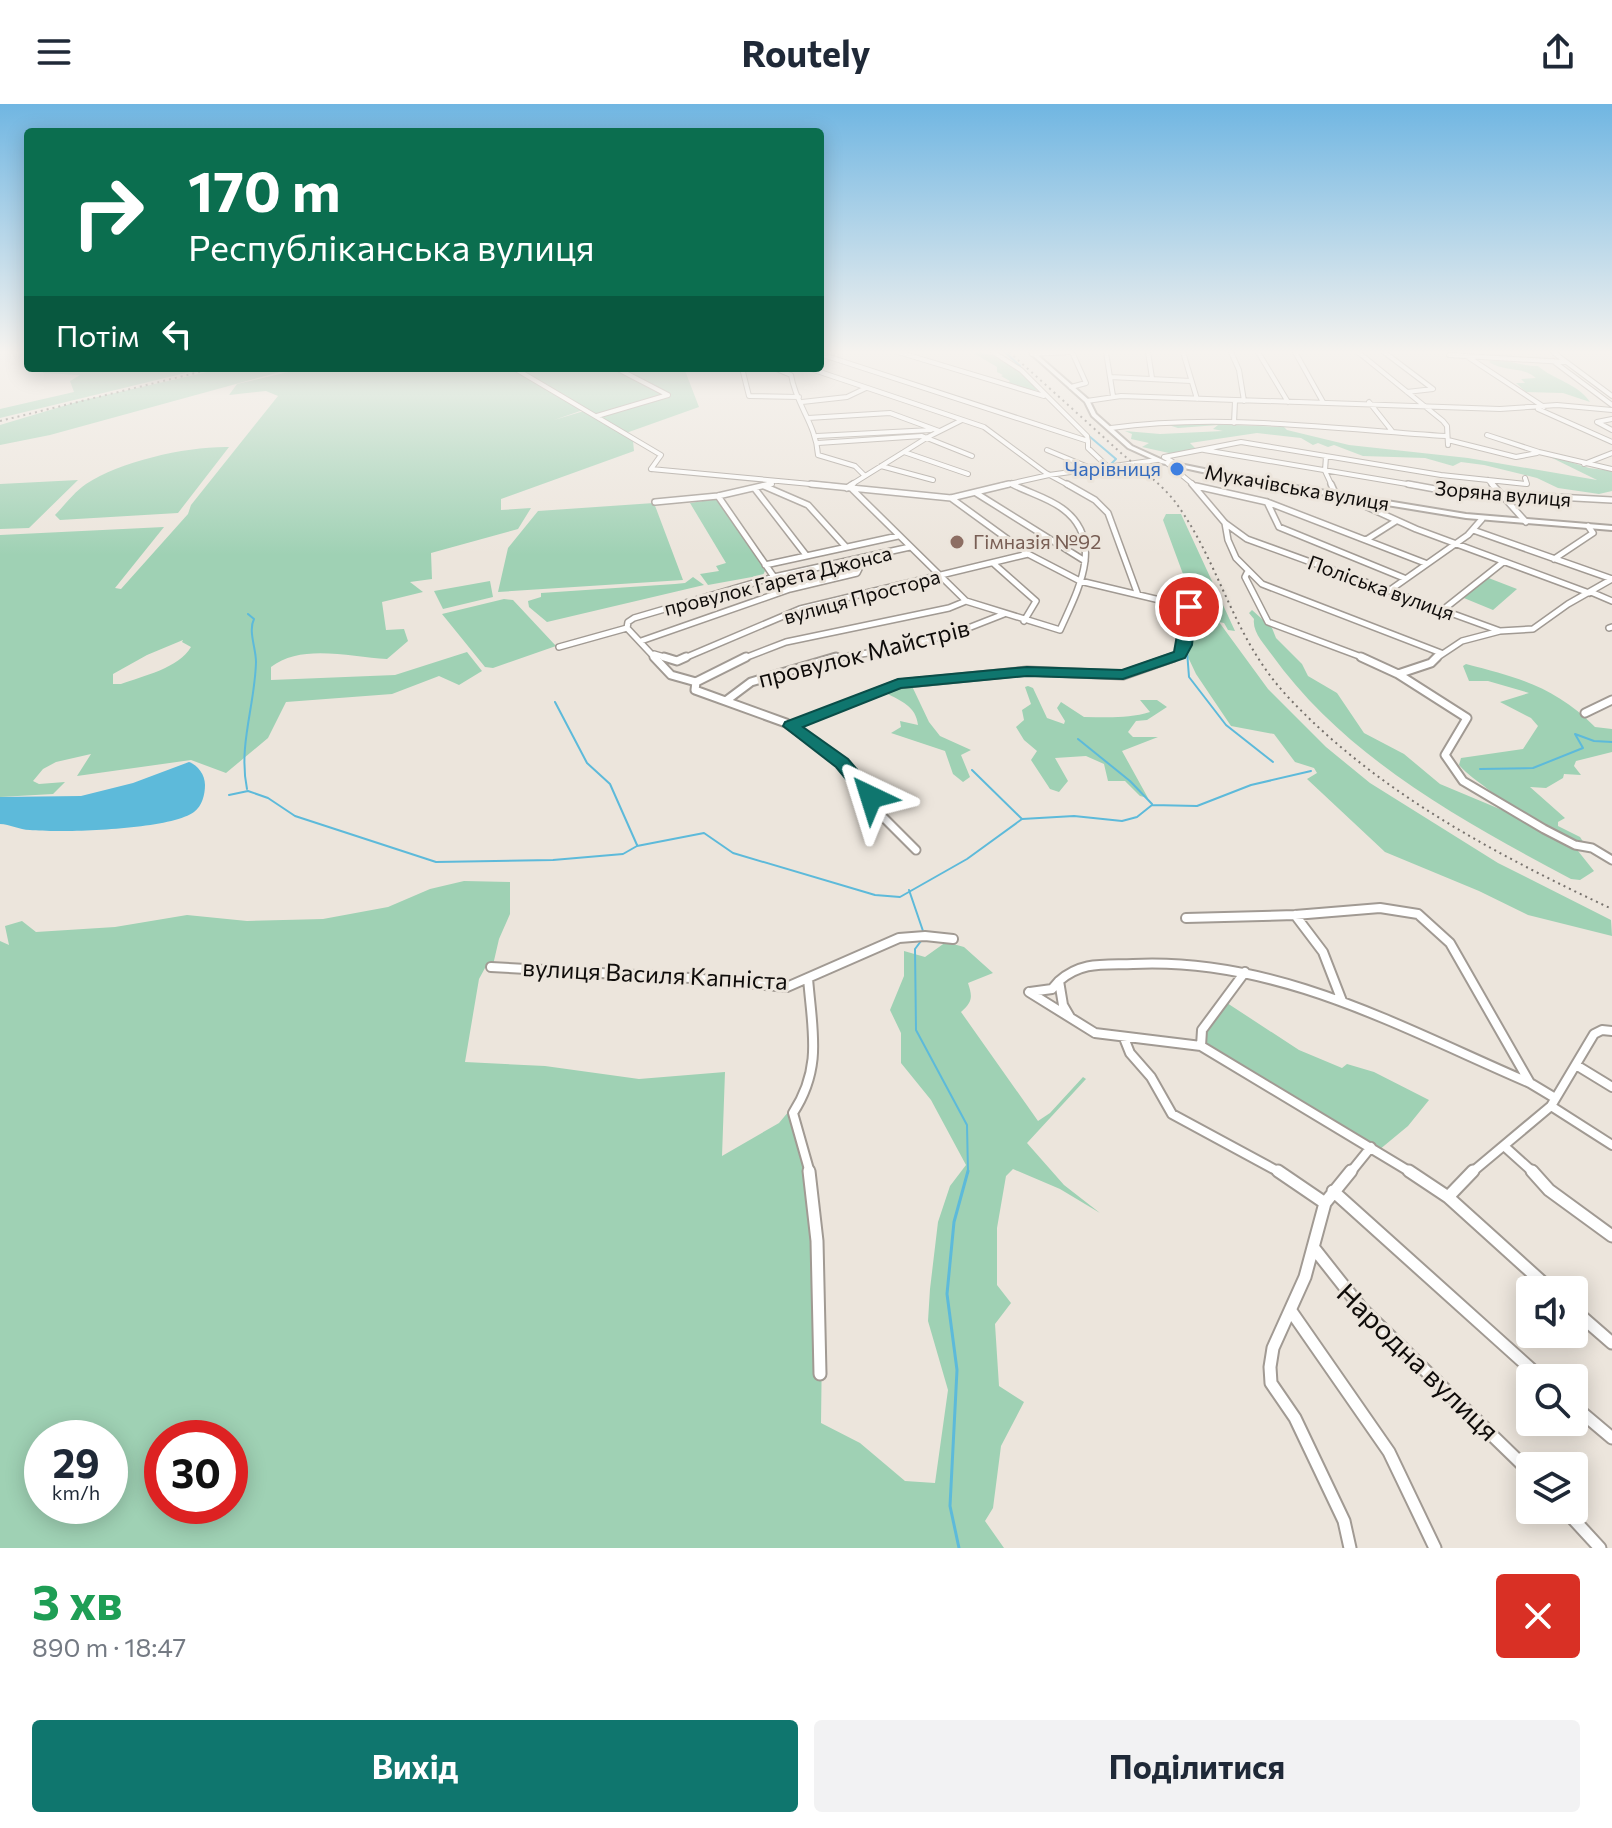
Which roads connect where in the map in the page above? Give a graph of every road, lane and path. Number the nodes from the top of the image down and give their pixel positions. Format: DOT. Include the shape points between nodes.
graph roads {
  1 [pos="603,419"];
  2 [pos="809,419"];
  3 [pos="908,419"];
  4 [pos="1021,419"];
  5 [pos="1069,419"];
  6 [pos="1100,419"];
  7 [pos="1234,419"];
  8 [pos="1383,419"];
  9 [pos="1440,419"];
  10 [pos="1561,419"];
  11 [pos="1610,419"];
  12 [pos="962,420"];
  13 [pos="1234,423"];
  14 [pos="1111,428"];
  15 [pos="937,430"];
  16 [pos="1612,430"];
  17 [pos="1392,431"];
  18 [pos="1487,435"];
  19 [pos="928,437"];
  20 [pos="818,439"];
  21 [pos="1447,440"];
  22 [pos="1088,441"];
  23 [pos="1612,442"];
  24 [pos="1047,450"];
  25 [pos="1204,450"];
  26 [pos="904,452"];
  27 [pos="1539,452"];
  28 [pos="1612,453"];
  29 [pos="972,456"];
  30 [pos="1326,456"];
  31 [pos="1157,460"];
  32 [pos="1167,463"];
  33 [pos="1584,464"];
  34 [pos="881,466"];
  35 [pos="1107,466"];
  36 [pos="1180,466"];
  37 [pos="1090,468"];
  38 [pos="1612,469"];
  39 [pos="1325,471"];
  40 [pos="968,474"];
  41 [pos="1049,475"];
  42 [pos="865,476"];
  43 [pos="1525,478"];
  44 [pos="933,480"];
  45 [pos="1488,480"];
  46 [pos="777,482"];
  47 [pos="1011,484"];
  48 [pos="764,486"];
  49 [pos="1195,486"];
  50 [pos="755,489"];
  51 [pos="850,489"];
  52 [pos="976,493"];
  53 [pos="1501,495"];
  54 [pos="718,496"];
  55 [pos="1340,496"];
  56 [pos="951,498"];
  57 [pos="1612,500"];
  58 [pos="1360,501"];
  59 [pos="655,502"];
  60 [pos="1267,502"];
  61 [pos="1482,519"];
  62 [pos="1396,521"];
  63 [pos="1526,522"];
  64 [pos="1225,523"];
  65 [pos="1588,526"];
  66 [pos="1612,528"];
  67 [pos="1473,530"];
  68 [pos="898,536"];
  69 [pos="1366,540"];
  70 [pos="1453,544"];
  71 [pos="846,547"];
  72 [pos="910,547"];
  73 [pos="1028,554"];
  74 [pos="806,555"];
  75 [pos="1554,559"];
  76 [pos="852,560"];
  77 [pos="1085,561"];
  78 [pos="993,563"];
  79 [pos="1425,563"];
  80 [pos="1502,563"];
  81 [pos="766,568"];
  82 [pos="1247,573"];
  83 [pos="938,576"];
  84 [pos="777,577"];
  85 [pos="1404,578"];
  86 [pos="1612,579"];
  87 [pos="762,581"];
  88 [pos="1080,581"];
  89 [pos="790,589"];
  90 [pos="1390,590"];
  91 [pos="1590,592"];
  92 [pos="1138,595"];
  93 [pos="966,601"];
  94 [pos="1612,601"];
  95 [pos="1444,609"];
  96 [pos="1004,614"];
  97 [pos="1024,621"];
  98 [pos="627,628"];
  99 [pos="1500,631"];
  100 [pos="641,641"];
  101 [pos="559,647"];
  102 [pos="1441,653"];
  103 [pos="654,654"];
  104 [pos="1398,674"];
  105 [pos="696,682"];
  106 [pos="727,700"];
  107 [pos="1612,700"];
  108 [pos="1585,713"];
  109 [pos="791,726"];
  110 [pos="916,850"];
  111 [pos="1612,860"];
  112 [pos="1295,915"];
  113 [pos="1186,918"];
  114 [pos="953,939"];
  115 [pos="491,967"];
  116 [pos="1245,972"];
  117 [pos="808,978"];
  118 [pos="1059,981"];
  119 [pos="1342,1001"];
  120 [pos="1073,1022"];
  121 [pos="1612,1031"];
  122 [pos="1124,1038"];
  123 [pos="1201,1046"];
  124 [pos="1576,1065"];
  125 [pos="1530,1083"];
  126 [pos="1612,1087"];
  127 [pos="1553,1102"];
  128 [pos="1612,1145"];
  129 [pos="1504,1146"];
  130 [pos="1371,1147"];
  131 [pos="1333,1191"];
  132 [pos="1448,1197"];
  133 [pos="1325,1203"];
  134 [pos="1612,1236"];
  135 [pos="1313,1247"];
  136 [pos="1535,1276"];
  137 [pos="1291,1311"];
  138 [pos="1588,1322"];
  139 [pos="1612,1343"];
  140 [pos="1525,1364"];
  141 [pos="820,1374"];
  142 [pos="1588,1418"];
  143 [pos="1612,1438"];
  144 [pos="1516,1458"];
  145 [pos="1578,1524"];
  146 [pos="1350,1548"];
  147 [pos="1435,1548"];
  148 [pos="1600,1548"];
  1 -- 46 [label="street, Мукачівська вулиця" via="661,455 651,469"];
  2 -- 20 [label="street"];
  3 -- 15 [label="street"];
  4 -- 22 [label="street"];
  5 -- 22 [label="street"];
  6 -- 14 [label="street"];
  7 -- 13 [label="street"];
  8 -- 17 [label="street"];
  9 -- 21 [label="street" via="1447,426"];
  10 -- 23 [label="street"];
  11 -- 16 [label="street" via="1597,422"];
  12 -- 15 [label="street"];
  12 -- 41 [label="street" via="988,430"];
  13 -- 14 [label="street" via="1156,422"];
  13 -- 17 [label="street"];
  14 -- 31 [label="street" via="1137,452"];
  15 -- 19 [label="street"];
  15 -- 20 [label="street"];
  17 -- 21 [label="street"];
  18 -- 27 [label="street"];
  19 -- 20 [label="street"];
  19 -- 26 [label="street"];
  19 -- 29 [label="street"];
  20 -- 42 [label="street" via="818,455 855,466"];
  21 -- 27 [label="street" via="1516,457"];
  22 -- 35 [label="street" via="1088,448"];
  24 -- 37 [label="street"];
  25 -- 30 [label="street" via="1241,442"];
  25 -- 36 [label="street" via="1164,457"];
  25 -- 39 [label="street, Зоряна вулиця"];
  26 -- 34 [label="street"];
  26 -- 40 [label="street"];
  27 -- 33 [label="street"];
  28 -- 33 [label="street"];
  30 -- 39 [label="street"];
  30 -- 45 [label="street"];
  31 -- 32 [label="street, Мукачівська вулиця"];
  31 -- 35 [label="street, Мукачівська вулиця"];
  32 -- 36 [label="street, Мукачівська вулиця"];
  32 -- 49 [label="street, Поліська вулиця"];
  33 -- 38 [label="street"];
  34 -- 42 [label="street"];
  34 -- 44 [label="street"];
  35 -- 37 [label="street, Мукачівська вулиця"];
  36 -- 55 [label="street, Мукачівська вулиця"];
  37 -- 41 [label="street, Мукачівська вулиця"];
  39 -- 53 [label="street, Зоряна вулиця"];
  39 -- 55 [label="street"];
  41 -- 47 [label="street, Мукачівська вулиця"];
  41 -- 92 [label="street" via="1103,506"];
  42 -- 51 [label="street"];
  43 -- 45 [label="street" via="1527,484"];
  45 -- 53 [label="street"];
  46 -- 48 [label="street"];
  46 -- 51 [label="street, Мукачівська вулиця"];
  47 -- 52 [label="street, Мукачівська вулиця"];
  47 -- 77 [label="street" via="1074,516 1089,543"];
  48 -- 50 [label="street"];
  48 -- 71 [label="street" via="808,505"];
  49 -- 60 [label="street"];
  49 -- 64 [label="street, Поліська вулиця"];
  50 -- 54 [label="street"];
  50 -- 74 [label="street"];
  51 -- 56 [label="street, Мукачівська вулиця"];
  51 -- 68 [label="street"];
  52 -- 56 [label="street, Мукачівська вулиця"];
  52 -- 77 [label="street"];
  53 -- 57 [label="street, Зоряна вулиця"];
  53 -- 63 [label="street"];
  54 -- 59 [label="street"];
  54 -- 81 [label="street"];
  55 -- 58 [label="street, Мукачівська вулиця"];
  56 -- 73 [label="street"];
  58 -- 61 [label="street, Мукачівська вулиця"];
  58 -- 62 [label="street"];
  60 -- 69 [label="street"];
  60 -- 85 [label="street" via="1282,529"];
  61 -- 63 [label="street, Мукачівська вулиця"];
  61 -- 67 [label="street"];
  62 -- 69 [label="street"];
  62 -- 70 [label="street"];
  63 -- 65 [label="street, Мукачівська вулиця"];
  64 -- 82 [label="street"];
  64 -- 90 [label="street, Поліська вулиця" via="1255,542"];
  65 -- 66 [label="street, Мукачівська вулиця"];
  65 -- 75 [label="street" via="1593,533"];
  67 -- 70 [label="street"];
  67 -- 75 [label="street"];
  68 -- 71 [label="street"];
  68 -- 72 [label="street"];
  69 -- 79 [label="street"];
  70 -- 79 [label="street"];
  70 -- 80 [label="street"];
  71 -- 74 [label="street"];
  72 -- 76 [label="street, провулок Гарета Джонса"];
  72 -- 83 [label="street"];
  73 -- 78 [label="street, вулиця Простора"];
  73 -- 88 [label="street"];
  74 -- 81 [label="street"];
  75 -- 86 [label="street"];
  76 -- 84 [label="street, провулок Гарета Джонса"];
  76 -- 89 [label="street" via="857,573"];
  77 -- 88 [label="street"];
  78 -- 83 [label="street, вулиця Простора"];
  78 -- 97 [label="street" via="1036,601"];
  79 -- 85 [label="street"];
  80 -- 91 [label="street"];
  80 -- 95 [label="street"];
  81 -- 84 [label="street"];
  81 -- 87 [label="street"];
  82 -- 102 [label="street" via="1293,597"];
  82 -- 104 [label="street" via="1268,622"];
  83 -- 93 [label="street"];
  83 -- 103 [label="street, вулиця Простора" via="800,609 677,661"];
  84 -- 87 [label="street, провулок Гарета Джонса"];
  84 -- 89 [label="street"];
  85 -- 90 [label="street"];
  86 -- 91 [label="street, Поліська вулиця"];
  87 -- 98 [label="street, провулок Гарета Джонса" via="634,618"];
  88 -- 92 [label="street"];
  88 -- 97 [label="street" via="1060,630"];
  89 -- 100 [label="street"];
  90 -- 95 [label="street, Поліська вулиця"];
  91 -- 94 [label="street"];
  91 -- 99 [label="street, Поліська вулиця" via="1533,629"];
  92 -- 109 [label="street" via="1189,607 1180,655 1123,675 1027,671 898,684"];
  93 -- 96 [label="street"];
  93 -- 105 [label="street" via="786,642"];
  95 -- 99 [label="street, Поліська вулиця"];
  96 -- 97 [label="street"];
  96 -- 106 [label="street, провулок Майстрів" via="900,648 846,654 758,680"];
  98 -- 100 [label="street"];
  98 -- 101 [label="street, провулок Гарета Джонса"];
  99 -- 102 [label="street"];
  100 -- 103 [label="street"];
  102 -- 104 [label="street" via="1431,663"];
  103 -- 105 [label="street" via="671,675"];
  104 -- 111 [label="street" via="1467,718 1445,755 1463,781 1554,834"];
  105 -- 106 [label="street" via="695,690"];
  106 -- 109 [label="street"];
  107 -- 108 [label="street"];
  109 -- 110 [label="street" via="842,763 878,812"];
  112 -- 113 [label="street"];
  112 -- 119 [label="street" via="1323,952"];
  112 -- 125 [label="street" via="1380,908 1418,914 1450,943"];
  114 -- 117 [label="street, вулиця Василя Капніста" via="899,938"];
  115 -- 117 [label="street, вулиця Василя Капніста" via="787,987"];
  116 -- 118 [label="street" via="1205,964 1087,967 1074,968"];
  116 -- 119 [label="street"];
  116 -- 123 [label="street" via="1202,1030"];
  117 -- 141 [label="street" via="814,1056 808,1090 793,1113 816,1220"];
  118 -- 120 [label="street"];
  118 -- 120 [label="street" via="1052,989 1029,992"];
  119 -- 125 [label="street"];
  120 -- 122 [label="street"];
  121 -- 124 [label="street" via="1594,1034"];
  122 -- 123 [label="street"];
  122 -- 133 [label="street" via="1172,1114 1271,1166"];
  123 -- 130 [label="street"];
  124 -- 126 [label="street"];
  124 -- 127 [label="street"];
  125 -- 127 [label="street"];
  127 -- 128 [label="street"];
  127 -- 129 [label="street"];
  129 -- 132 [label="street"];
  129 -- 134 [label="street" via="1549,1190"];
  130 -- 131 [label="street"];
  130 -- 132 [label="street"];
  131 -- 133 [label="street"];
  131 -- 140 [label="street"];
  132 -- 136 [label="street"];
  133 -- 135 [label="street"];
  135 -- 137 [label="street"];
  135 -- 144 [label="street, Народна вулиця" via="1333,1279 1376,1327"];
  137 -- 146 [label="street" via="1273,1348 1271,1383 1313,1453 1344,1521"];
  137 -- 147 [label="street" via="1389,1452"];
  138 -- 139 [label="street"];
  142 -- 143 [label="street"];
  145 -- 148 [label="street"];
}
